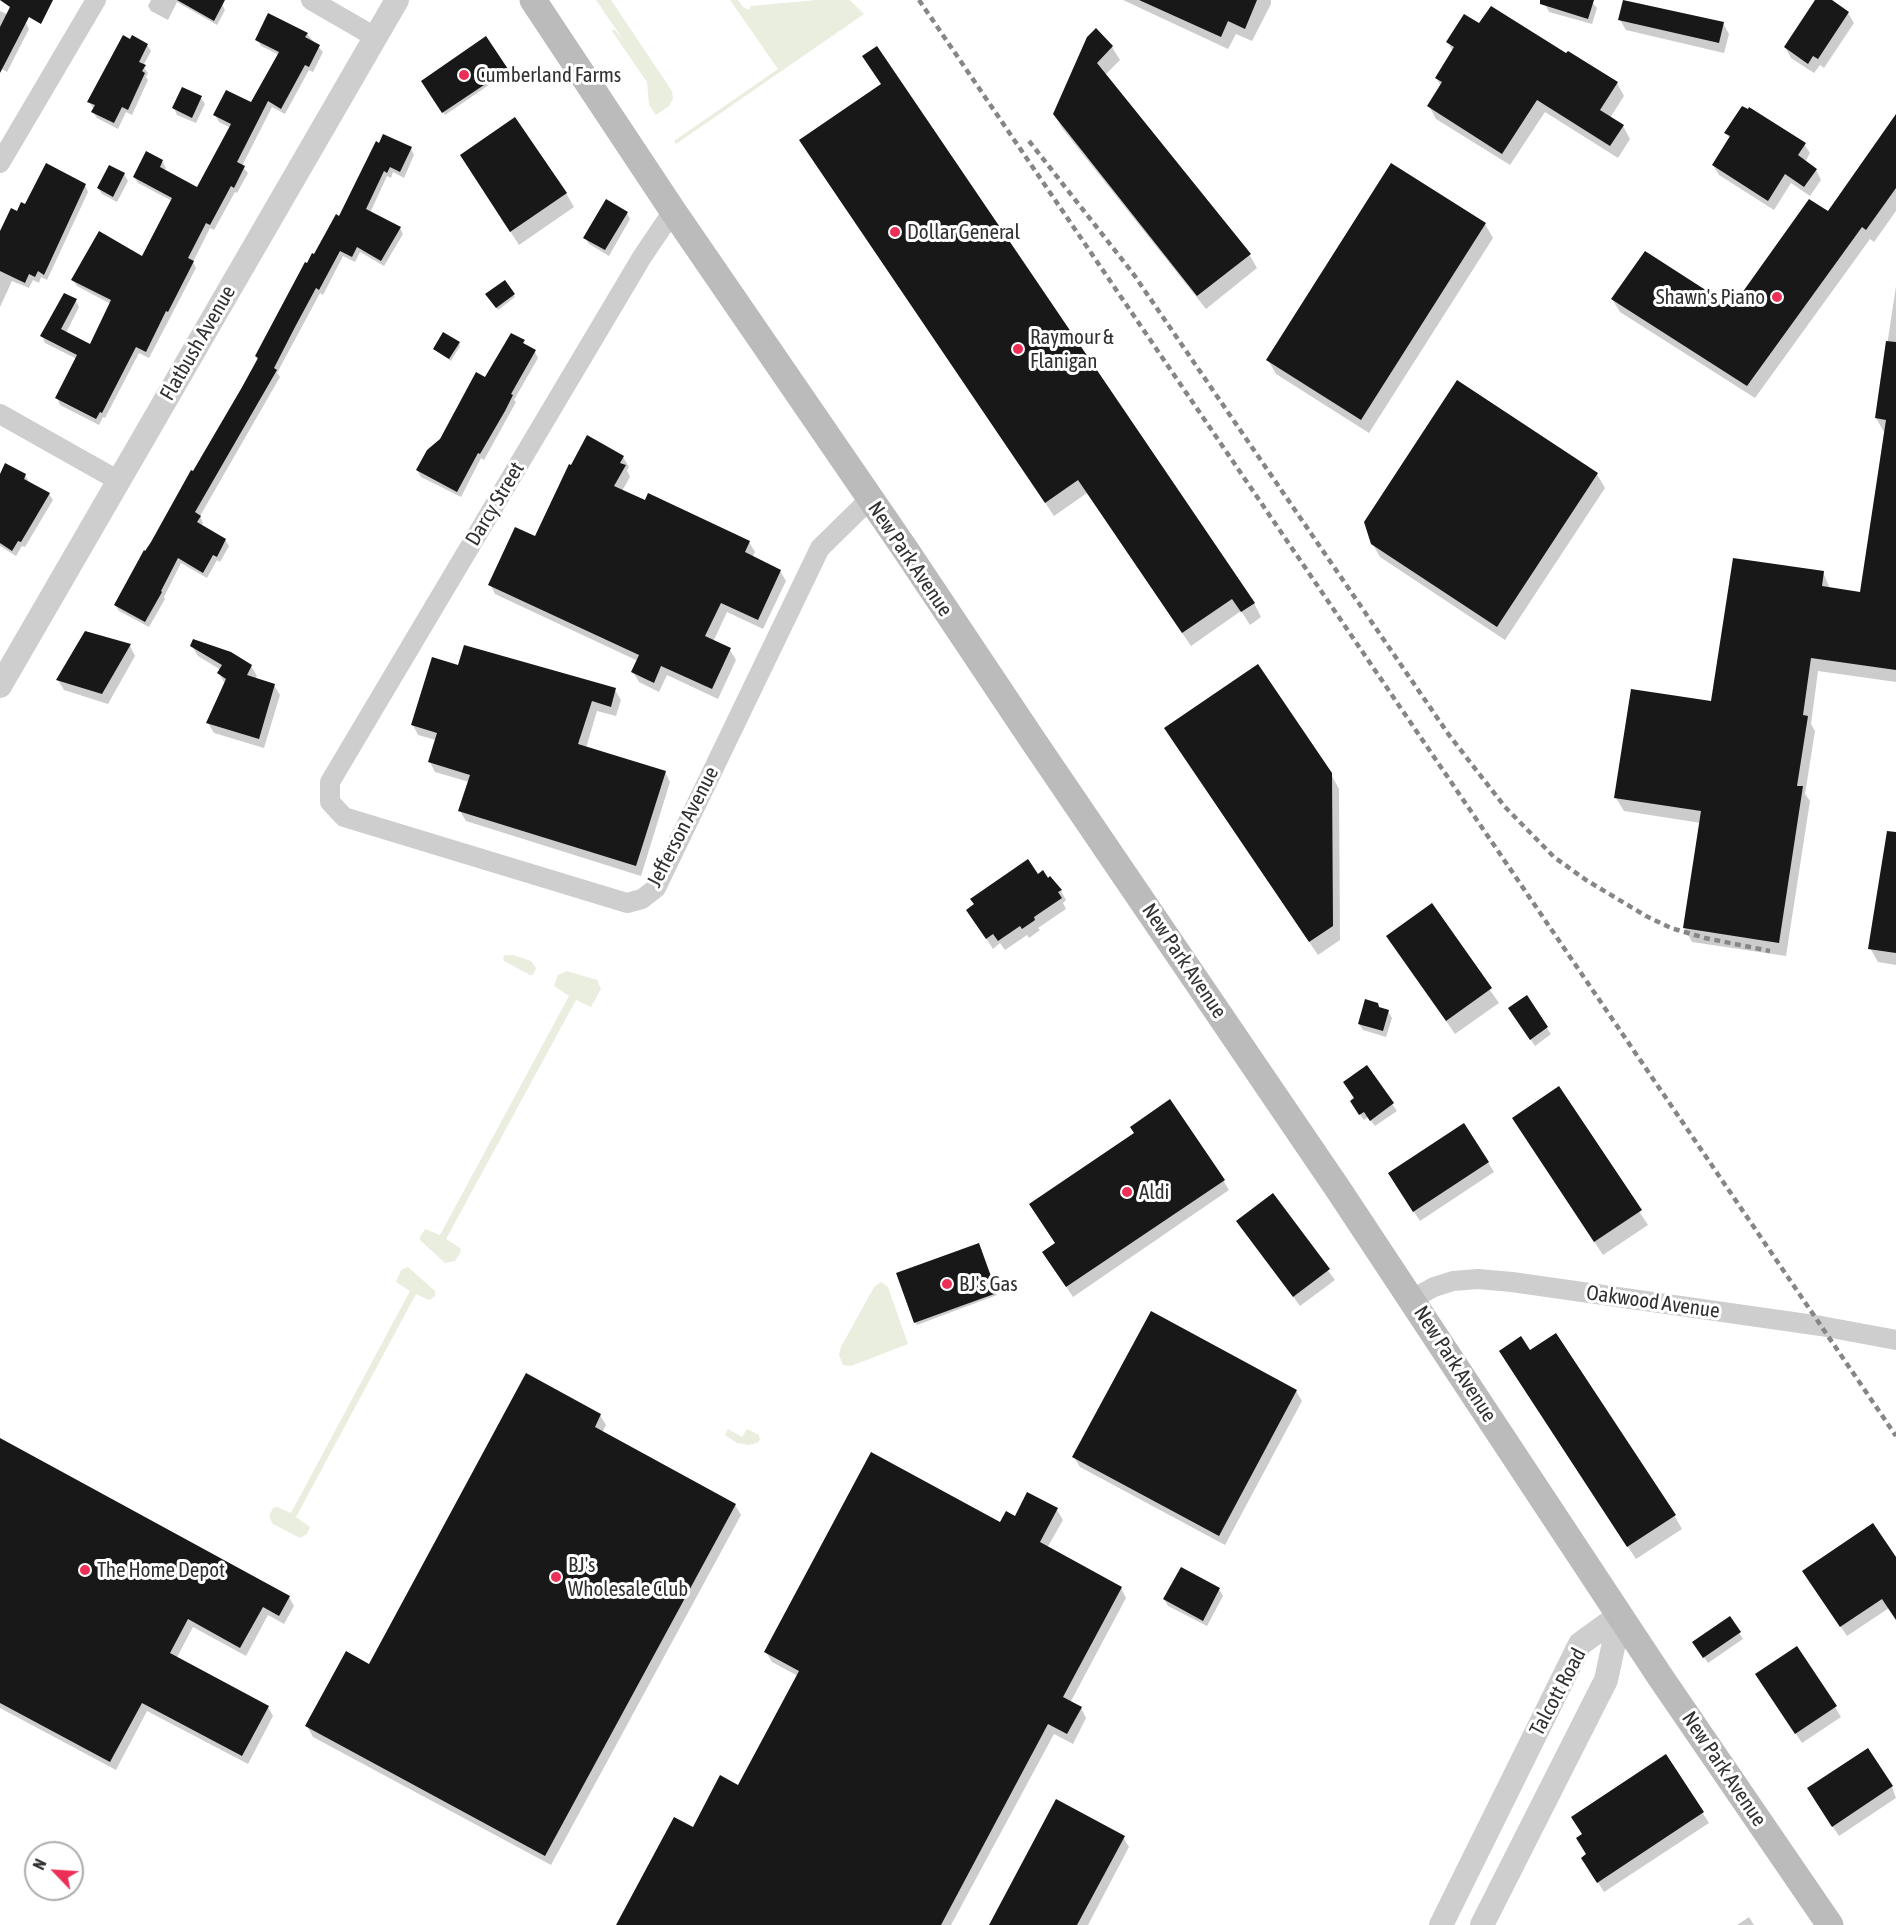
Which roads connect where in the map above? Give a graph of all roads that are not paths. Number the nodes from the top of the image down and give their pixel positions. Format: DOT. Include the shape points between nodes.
graph roads {
  1 [pos="96,0"];
  2 [pos="311,0"];
  3 [pos="397,0"];
  4 [pos="533,0"];
  5 [pos="375,37"];
  6 [pos="0,163"];
  7 [pos="673,210"];
  8 [pos="0,414"];
  9 [pos="119,481"];
  10 [pos="870,499"];
  11 [pos="0,686"];
  12 [pos="330,802"];
  13 [pos="1412,1299"];
  14 [pos="1896,1340"];
  15 [pos="1620,1615"];
  16 [pos="1448,1923"];
  17 [pos="1482,1925"];
  18 [pos="1830,1925"];
  1 -- 6 [label="street"];
  2 -- 5 [label="street"];
  3 -- 5 [label="street, Flatbush Avenue"];
  4 -- 7 [label="main road, New Park Avenue"];
  5 -- 9 [label="street, Flatbush Avenue"];
  7 -- 10 [label="main road, New Park Avenue"];
  7 -- 12 [label="street, Darcy Street" via="330,782"];
  8 -- 9 [label="street"];
  9 -- 11 [label="street, Flatbush Avenue"];
  10 -- 12 [label="street, Jefferson Avenue" via="820,548 656,888 642,899 627,903 344,817"];
  10 -- 13 [label="main road, New Park Avenue"];
  13 -- 14 [label="street, Oakwood Avenue" via="1434,1287 1478,1279 1821,1326"];
  13 -- 15 [label="main road, New Park Avenue"];
  15 -- 16 [label="street, Talcott Road" via="1580,1644"];
  15 -- 17 [label="street, Talcott Road" via="1606,1680"];
  15 -- 18 [label="main road, New Park Avenue"];
}
